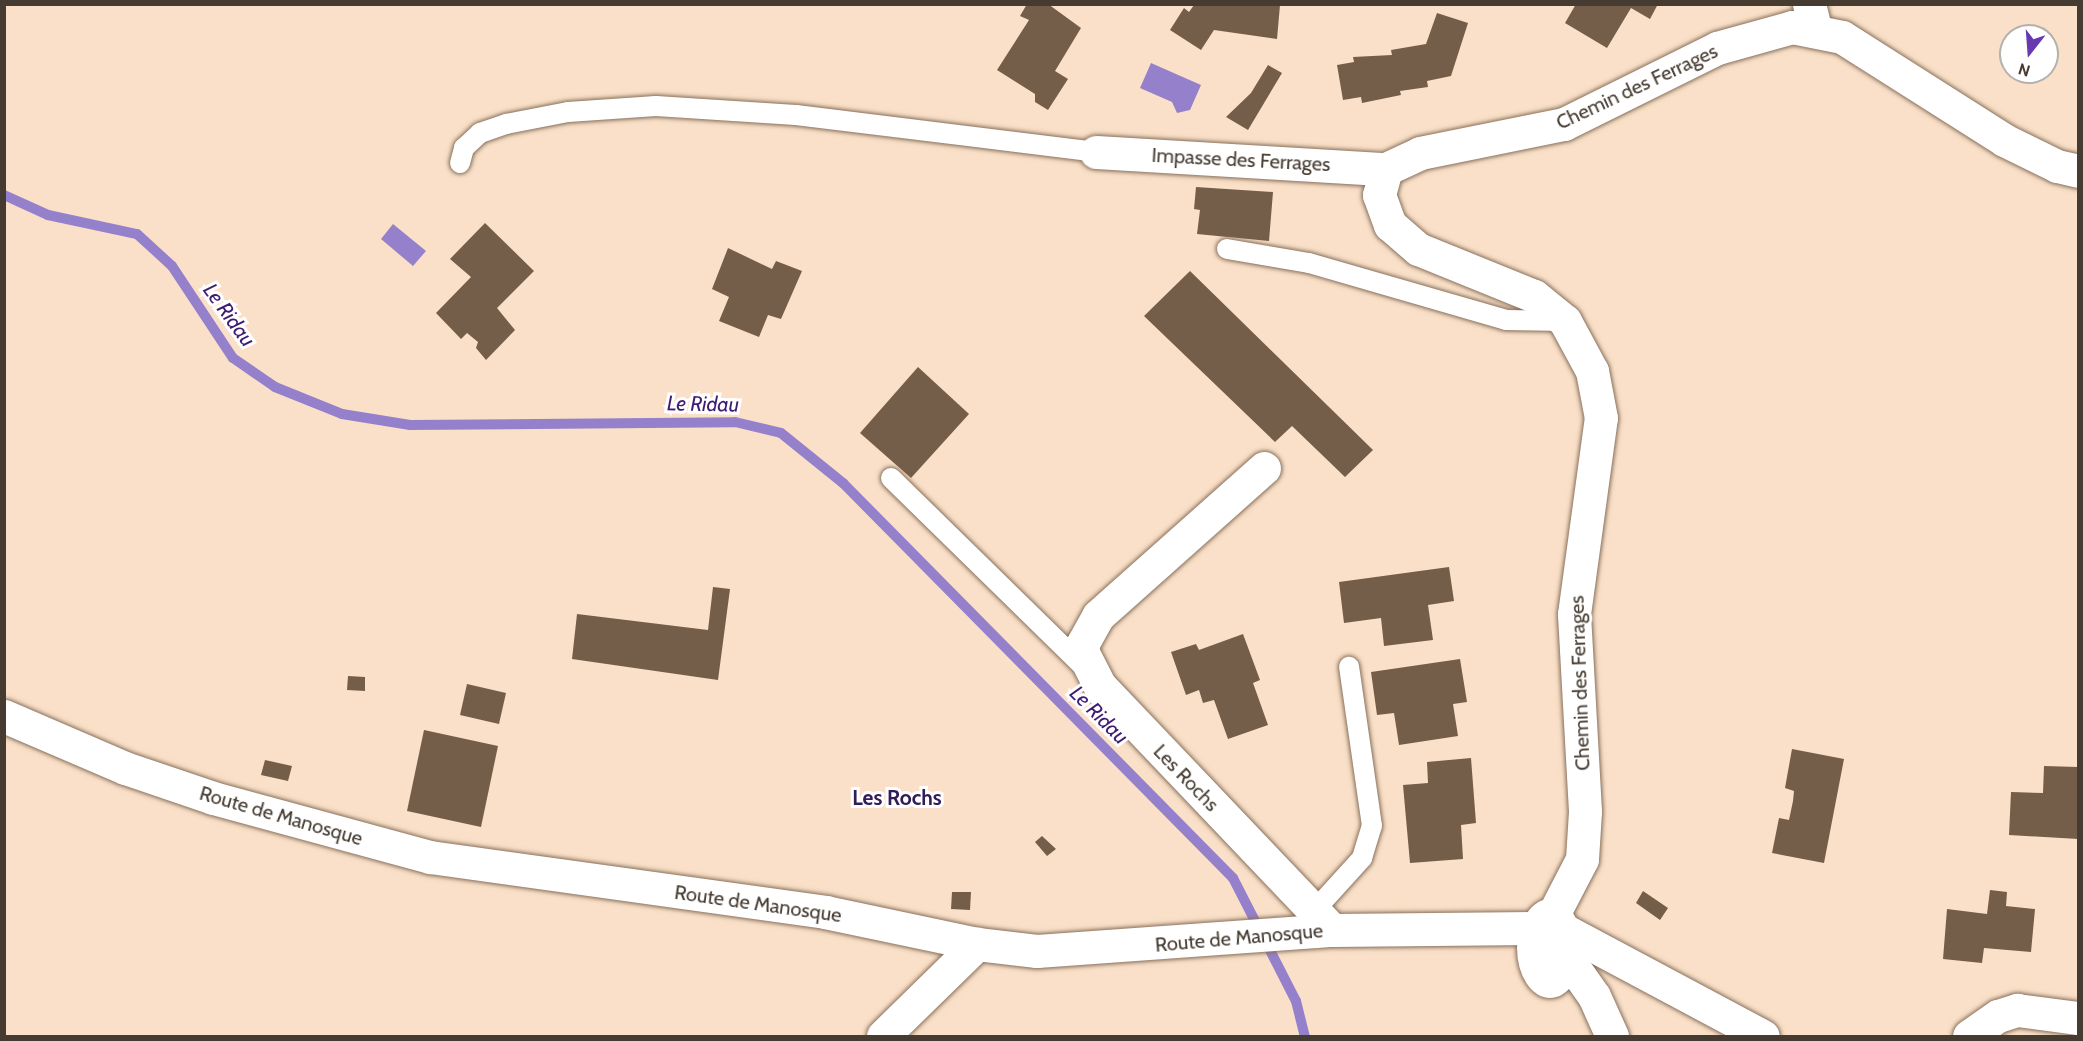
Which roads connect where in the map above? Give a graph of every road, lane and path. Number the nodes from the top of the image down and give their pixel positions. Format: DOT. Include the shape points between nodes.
graph roads {
  1 [pos="1812,16"];
  2 [pos="1096,152"];
  3 [pos="460,163"];
  4 [pos="1386,169"];
  5 [pos="2079,171"];
  6 [pos="1227,249"];
  7 [pos="1565,321"];
  8 [pos="1264,468"];
  9 [pos="891,478"];
  10 [pos="1349,667"];
  11 [pos="1088,671"];
  12 [pos="4,716"];
  13 [pos="1323,921"];
  14 [pos="1553,930"];
  15 [pos="977,944"];
  16 [pos="2079,1018"];
  17 [pos="883,1036"];
  18 [pos="1612,1036"];
  19 [pos="1763,1036"];
  20 [pos="1969,1036"];
  1 -- 4 [label="street, Chemin des Ferrages" via="1718,48 1564,124 1420,153"];
  1 -- 5 [label="street, Chemin des Ferrages" via="2004,140 2057,166"];
  2 -- 3 [label="lane" via="796,115 656,106 568,112 506,124 480,133 464,148"];
  2 -- 4 [label="street, Impasse des Ferrages"];
  4 -- 7 [label="street, Chemin des Ferrages" via="1379,195 1381,209 1390,225 1418,249 1534,296"];
  6 -- 7 [label="lane" via="1309,263 1506,320"];
  7 -- 14 [label="street, Chemin des Ferrages" via="1592,371 1601,418 1574,614 1585,810 1582,859"];
  8 -- 11 [label="street" via="1098,616 1083,643"];
  9 -- 11 [label="lane"];
  10 -- 13 [label="lane" via="1371,802 1371,833 1362,858"];
  11 -- 13 [label="street, Les Rochs"];
  12 -- 15 [label="street, Route de Manosque" via="180,787 429,857 825,912"];
  13 -- 14 [label="street, Route de Manosque"];
  13 -- 15 [label="street, Route de Manosque" via="1290,934 1246,939 1037,951"];
  14 -- 18 [label="street" via="1594,996"];
  14 -- 19 [label="street"];
  15 -- 17 [label="street"];
  16 -- 20 [label="street" via="2017,1010 1998,1016"];
}
